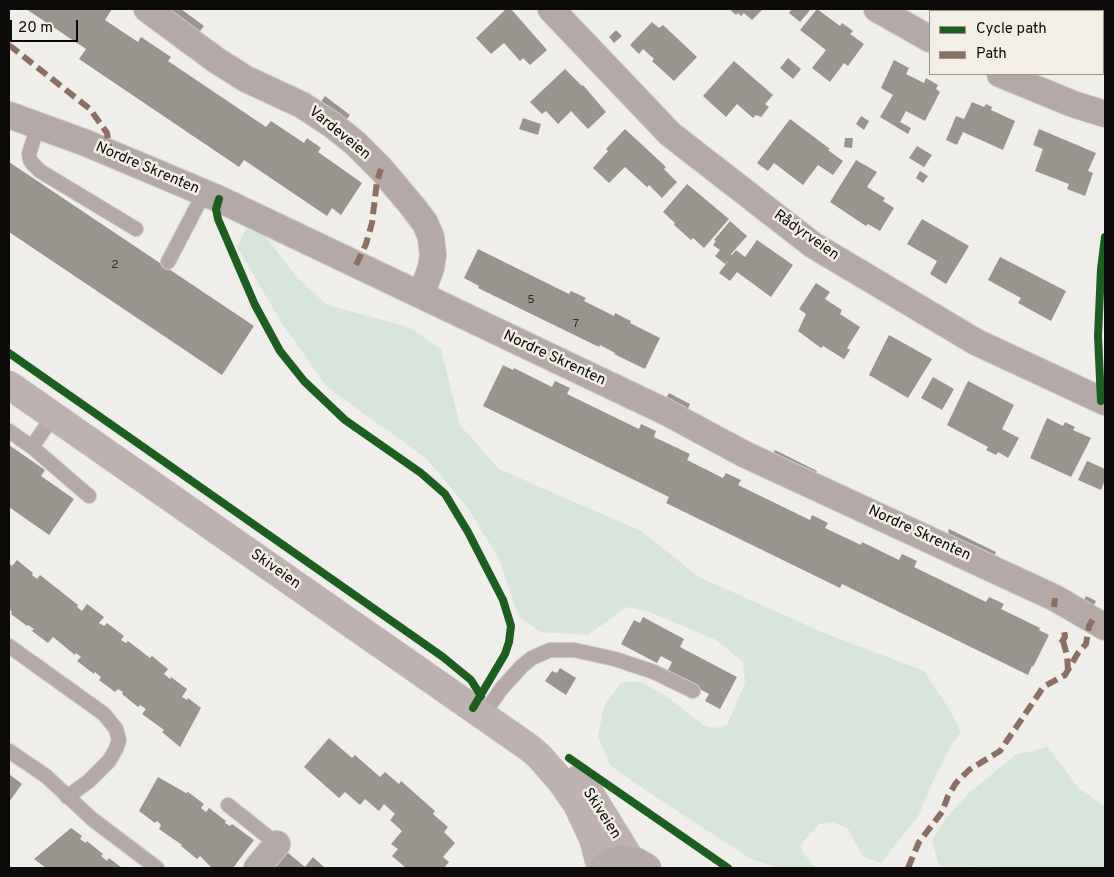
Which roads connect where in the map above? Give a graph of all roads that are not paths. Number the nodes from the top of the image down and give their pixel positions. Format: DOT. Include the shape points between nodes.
graph roads {
  1 [pos="147,9"];
  2 [pos="551,9"];
  3 [pos="877,9"];
  4 [pos="929,38"];
  5 [pos="1002,75"];
  6 [pos="1105,114"];
  7 [pos="9,115"];
  8 [pos="38,125"];
  9 [pos="204,192"];
  10 [pos="136,230"];
  11 [pos="168,262"];
  12 [pos="421,296"];
  13 [pos="9,385"];
  14 [pos="1105,402"];
  15 [pos="53,416"];
  16 [pos="9,431"];
  17 [pos="32,447"];
  18 [pos="88,496"];
  19 [pos="1099,623"];
  20 [pos="9,646"];
  21 [pos="693,692"];
  22 [pos="483,715"];
  23 [pos="9,750"];
  24 [pos="540,757"];
  25 [pos="67,797"];
  26 [pos="228,805"];
  27 [pos="277,844"];
  28 [pos="639,864"];
  29 [pos="157,868"];
  30 [pos="257,868"];
  31 [pos="602,868"];
  1 -- 12 [label="street, Vardeveien" via="246,79 302,105 331,124 381,169 413,206 431,238 432,268"];
  2 -- 14 [label="street, Rådyrveien" via="670,134 813,245 976,342"];
  3 -- 4 [label="street"];
  5 -- 6 [label="street"];
  7 -- 8 [label="street, Nordre Skrenten"];
  8 -- 9 [label="street, Nordre Skrenten"];
  8 -- 10 [label="lane" via="29,154 32,164"];
  9 -- 11 [label="lane"];
  9 -- 12 [label="street, Nordre Skrenten"];
  12 -- 19 [label="street, Nordre Skrenten" via="666,412 744,454 1048,594"];
  13 -- 15 [label="main road, Skiveien"];
  15 -- 17 [label="lane"];
  15 -- 22 [label="main road, Skiveien"];
  16 -- 17 [label="lane"];
  17 -- 18 [label="lane"];
  20 -- 25 [label="lane" via="104,714 116,730 116,750 109,761"];
  21 -- 22 [label="lane" via="654,672 602,656 574,650 550,650 522,666"];
  22 -- 24 [label="main road, Skiveien"];
  23 -- 25 [label="lane" via="46,776"];
  24 -- 28 [label="main road, Skiveien" via="569,773 589,792"];
  24 -- 31 [label="main road, Skiveien" via="577,804 593,838"];
  25 -- 29 [label="lane"];
  26 -- 27 [label="lane"];
  27 -- 30 [label="street"];
  28 -- 31 [label="main road" via="614,861"];
}
